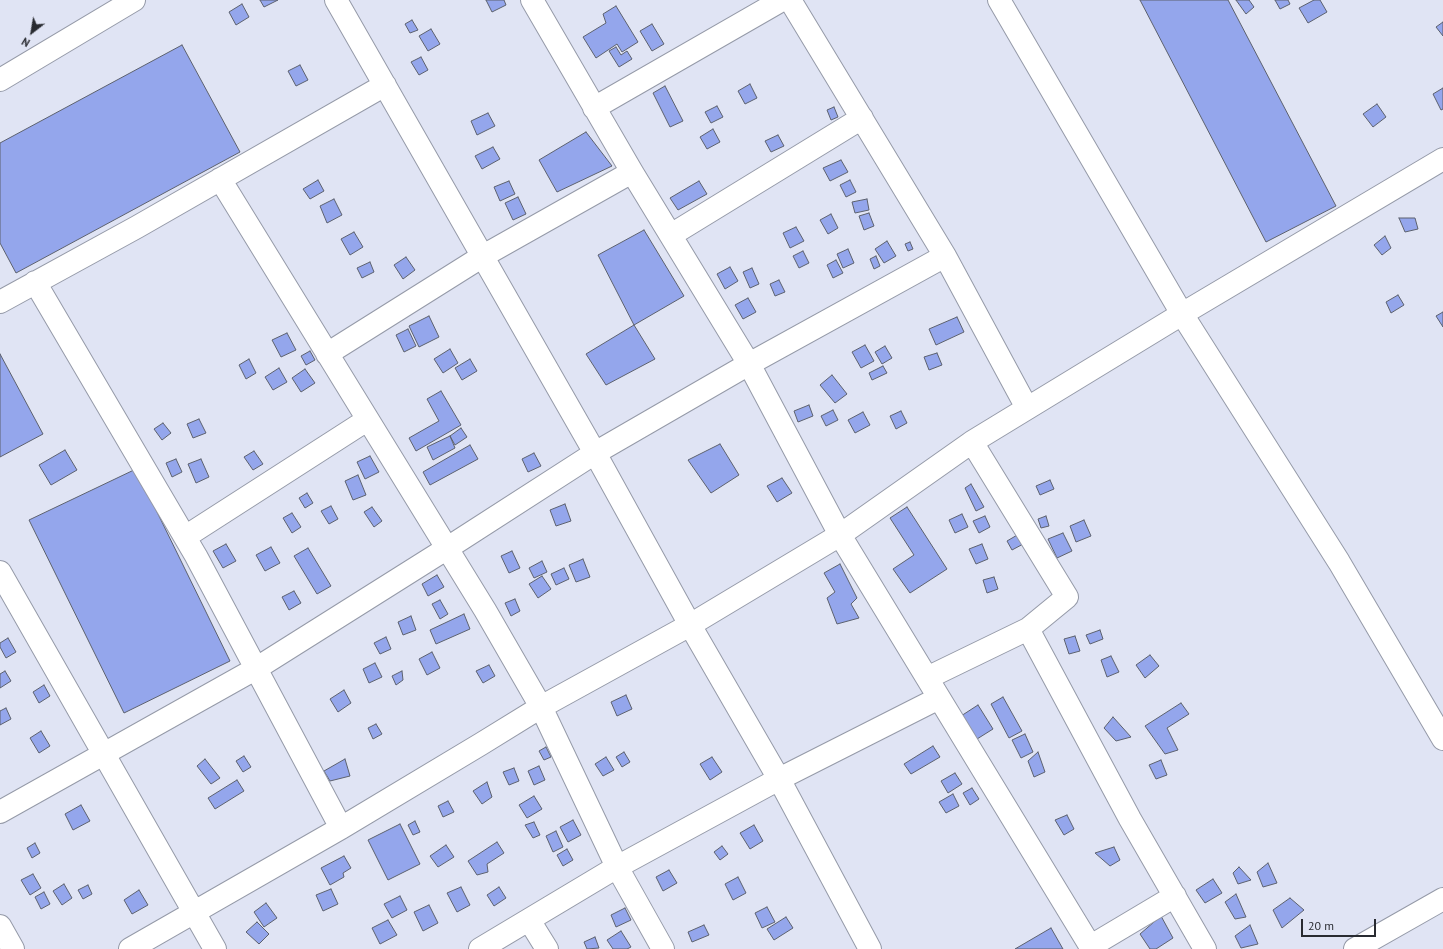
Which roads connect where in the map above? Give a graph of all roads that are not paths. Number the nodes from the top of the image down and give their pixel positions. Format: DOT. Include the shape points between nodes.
graph roads {
  1 [pos="134,0"];
  2 [pos="336,0"];
  3 [pos="532,0"];
  4 [pos="782,0"];
  5 [pos="790,0"];
  6 [pos="1000,0"];
  7 [pos="0,80"];
  8 [pos="385,85"];
  9 [pos="594,108"];
  10 [pos="862,118"];
  11 [pos="1443,159"];
  12 [pos="632,172"];
  13 [pos="220,179"];
  14 [pos="670,235"];
  15 [pos="483,256"];
  16 [pos="945,256"];
  17 [pos="35,282"];
  18 [pos="0,302"];
  19 [pos="1182,314"];
  20 [pos="327,354"];
  21 [pos="748,364"];
  22 [pos="1027,408"];
  23 [pos="367,420"];
  24 [pos="972,442"];
  25 [pos="595,453"];
  26 [pos="840,535"];
  27 [pos="185,537"];
  28 [pos="446,548"];
  29 [pos="0,572"];
  30 [pos="690,626"];
  31 [pos="1028,629"];
  32 [pos="257,668"];
  33 [pos="927,678"];
  34 [pos="939,698"];
  35 [pos="541,707"];
  36 [pos="1443,739"];
  37 [pos="104,754"];
  38 [pos="779,779"];
  39 [pos="0,812"];
  40 [pos="341,828"];
  41 [pos="617,867"];
  42 [pos="1175,896"];
  43 [pos="1443,899"];
  44 [pos="194,914"];
  45 [pos="529,920"];
  46 [pos="0,926"];
  47 [pos="1091,947"];
  48 [pos="13,949"];
  49 [pos="130,949"];
  50 [pos="215,949"];
  51 [pos="480,949"];
  52 [pos="547,949"];
  53 [pos="663,949"];
  54 [pos="870,949"];
  55 [pos="1205,949"];
  56 [pos="1355,949"];
  1 -- 7 [label="street"];
  2 -- 8 [label="street"];
  3 -- 9 [label="street"];
  4 -- 9 [label="street"];
  5 -- 10 [label="street"];
  6 -- 19 [label="street"];
  8 -- 13 [label="street"];
  8 -- 15 [label="street"];
  9 -- 12 [label="street"];
  10 -- 14 [label="street"];
  10 -- 16 [label="street"];
  11 -- 19 [label="street"];
  12 -- 14 [label="street"];
  12 -- 15 [label="street"];
  13 -- 17 [label="street"];
  13 -- 20 [label="street"];
  14 -- 21 [label="street"];
  15 -- 20 [label="street"];
  15 -- 25 [label="street"];
  16 -- 21 [label="street"];
  16 -- 22 [label="street"];
  17 -- 18 [label="street"];
  17 -- 27 [label="street"];
  19 -- 22 [label="street"];
  19 -- 36 [label="street" via="1339,562"];
  20 -- 23 [label="street"];
  21 -- 25 [label="street"];
  21 -- 26 [label="street"];
  22 -- 24 [label="street"];
  23 -- 27 [label="street"];
  23 -- 28 [label="street"];
  24 -- 26 [label="street"];
  24 -- 31 [label="street" via="1067,597"];
  25 -- 28 [label="street"];
  25 -- 30 [label="street"];
  26 -- 30 [label="street"];
  26 -- 33 [label="street"];
  27 -- 32 [label="street"];
  28 -- 32 [label="street"];
  28 -- 35 [label="street"];
  29 -- 37 [label="street"];
  30 -- 35 [label="street"];
  30 -- 38 [label="street"];
  31 -- 33 [label="street"];
  31 -- 42 [label="street" via="1130,819"];
  32 -- 37 [label="street"];
  32 -- 40 [label="street"];
  33 -- 34 [label="street"];
  34 -- 38 [label="street"];
  34 -- 47 [label="street"];
  35 -- 40 [label="street"];
  35 -- 41 [label="street"];
  37 -- 39 [label="street"];
  37 -- 44 [label="street"];
  38 -- 41 [label="street"];
  38 -- 54 [label="street"];
  40 -- 44 [label="street"];
  41 -- 45 [label="street"];
  41 -- 53 [label="street"];
  42 -- 47 [label="street"];
  42 -- 55 [label="street"];
  43 -- 56 [label="street"];
  44 -- 49 [label="street"];
  44 -- 50 [label="street"];
  45 -- 51 [label="street"];
  45 -- 52 [label="street"];
  46 -- 48 [label="street"];
}
